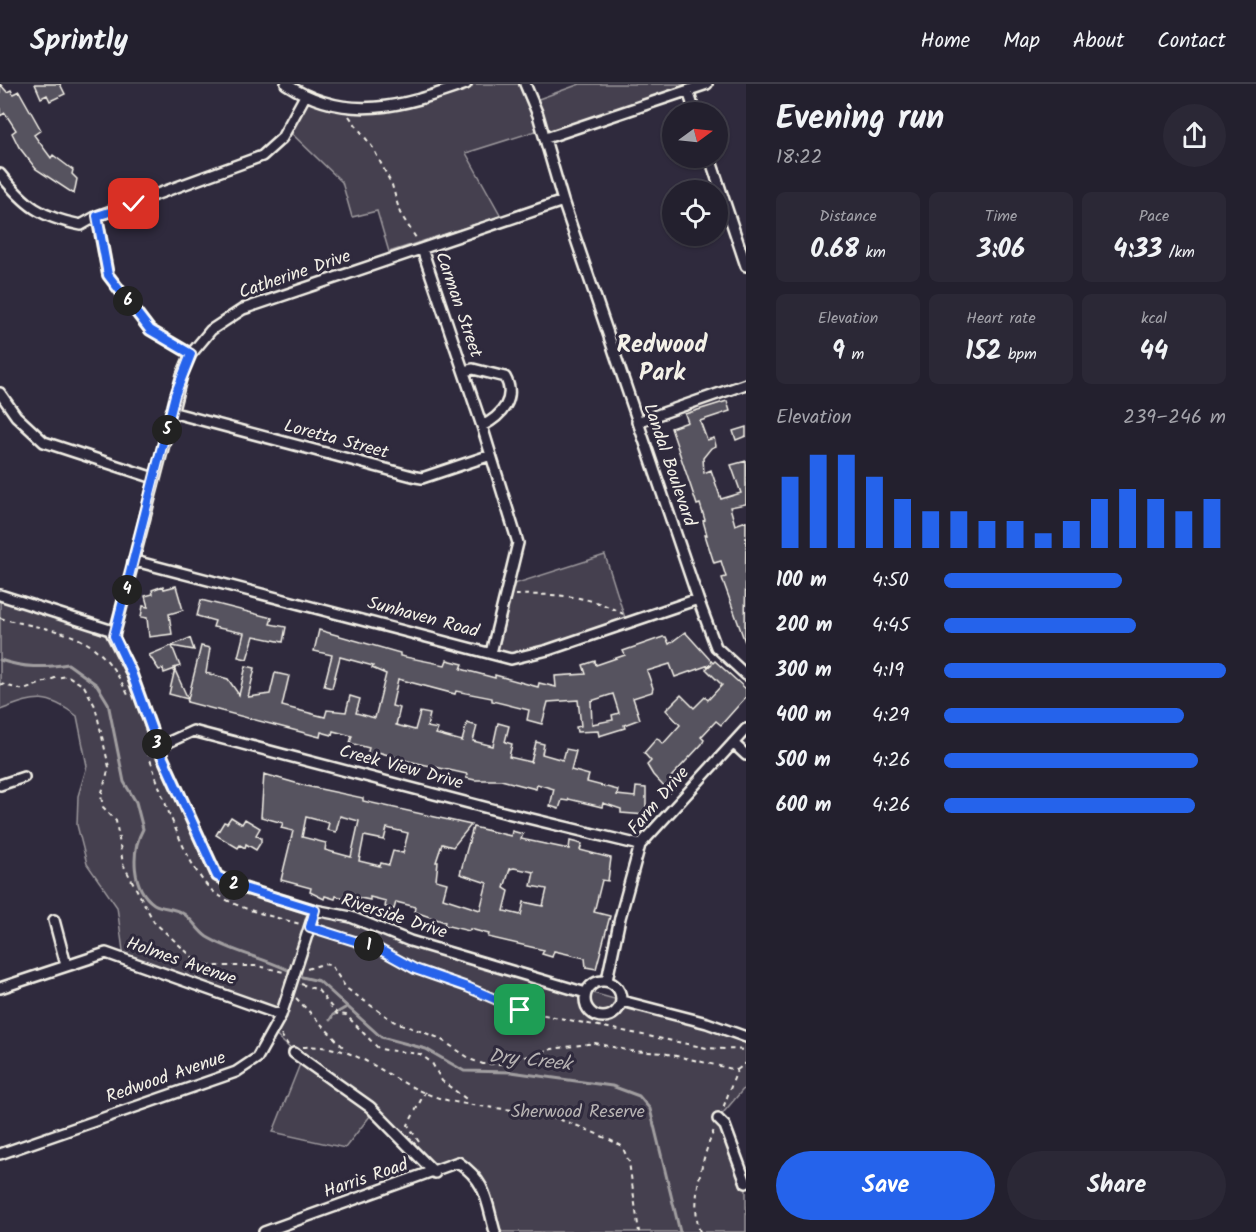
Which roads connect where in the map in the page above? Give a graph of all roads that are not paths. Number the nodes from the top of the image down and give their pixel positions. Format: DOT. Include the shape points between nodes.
graph roads {
  1 [pos="286,84"];
  2 [pos="466,84"];
  3 [pos="525,84"];
  4 [pos="707,84"];
  5 [pos="688,91"];
  6 [pos="305,96"];
  7 [pos="692,102"];
  8 [pos="546,138"];
  9 [pos="713,168"];
  10 [pos="0,174"];
  11 [pos="563,201"];
  12 [pos="97,216"];
  13 [pos="422,249"];
  14 [pos="746,266"];
  15 [pos="191,354"];
  16 [pos="464,371"];
  17 [pos="746,384"];
  18 [pos="0,393"];
  19 [pos="171,412"];
  20 [pos="637,422"];
  21 [pos="482,426"];
  22 [pos="491,454"];
  23 [pos="154,478"];
  24 [pos="135,561"];
  25 [pos="0,595"];
  26 [pos="698,599"];
  27 [pos="114,636"];
  28 [pos="491,653"];
  29 [pos="746,675"];
  30 [pos="746,729"];
  31 [pos="733,743"];
  32 [pos="158,747"];
  33 [pos="746,755"];
  34 [pos="24,777"];
  35 [pos="0,785"];
  36 [pos="640,845"];
  37 [pos="315,910"];
  38 [pos="54,920"];
  39 [pos="66,965"];
  40 [pos="607,981"];
  41 [pos="0,988"];
  42 [pos="586,993"];
  43 [pos="622,1001"];
  44 [pos="281,1015"];
  45 [pos="745,1033"];
  46 [pos="294,1053"];
  47 [pos="718,1119"];
  48 [pos="0,1154"];
  49 [pos="435,1173"];
  50 [pos="746,1183"];
  51 [pos="264,1232"];
  52 [pos="495,1232"];
  1 -- 6 [label="street"];
  2 -- 6 [label="street" via="394,107 345,108"];
  3 -- 8 [label="street, Landal Boulevard"];
  4 -- 5 [label="street"];
  5 -- 7 [label="street"];
  5 -- 8 [label="street"];
  6 -- 12 [label="street" via="282,138 262,156"];
  8 -- 11 [label="street, Landal Boulevard"];
  9 -- 14 [label="street"];
  10 -- 12 [label="street" via="22,202 50,219 81,225"];
  11 -- 13 [label="street, Catherine Drive"];
  11 -- 20 [label="street, Landal Boulevard"];
  12 -- 15 [label="street" via="108,275 150,330"];
  13 -- 15 [label="street, Catherine Drive" via="243,309 211,330"];
  13 -- 16 [label="street, Carman Street"];
  15 -- 19 [label="street, Catherine Drive"];
  16 -- 21 [label="street, Carman Street"];
  16 -- 21 [label="street, Carman Street" via="473,369 505,377 511,388 509,401 491,422"];
  17 -- 20 [label="street"];
  18 -- 23 [label="street" via="16,416 44,442"];
  19 -- 22 [label="street, Loretta Street" via="422,478"];
  19 -- 23 [label="street, Catherine Drive"];
  20 -- 26 [label="street, Landal Boulevard"];
  21 -- 22 [label="street, Carman Street"];
  22 -- 28 [label="street, Carman Street" via="518,543"];
  23 -- 24 [label="street, Catherine Drive"];
  24 -- 27 [label="street, Catherine Drive"];
  24 -- 28 [label="street, Sunhaven Road"];
  25 -- 27 [label="street" via="106,628"];
  26 -- 28 [label="street, Sunhaven Road" via="524,658"];
  26 -- 29 [label="street, Landal Boulevard" via="716,646"];
  27 -- 32 [label="street, Riverside Drive"];
  30 -- 31 [label="street, Farm Drive"];
  31 -- 33 [label="street"];
  31 -- 36 [label="street, Farm Drive"];
  32 -- 36 [label="street, Creek View Drive" via="193,731"];
  32 -- 37 [label="street, Riverside Drive" via="217,876"];
  34 -- 35 [label="street"];
  36 -- 40 [label="street, Farm Drive"];
  37 -- 42 [label="street, Riverside Drive" via="351,917 410,941"];
  37 -- 44 [label="street, Redwood Avenue"];
  38 -- 39 [label="street"];
  39 -- 41 [label="street, Holmes Avenue"];
  39 -- 44 [label="street, Holmes Avenue" via="106,953"];
  40 -- 42 [label="street" via="592,984"];
  40 -- 43 [label="street" via="617,986"];
  42 -- 43 [label="street" via="590,1012 603,1017 615,1013"];
  43 -- 45 [label="street"];
  44 -- 48 [label="street, Redwood Avenue" via="257,1058 236,1072"];
  46 -- 49 [label="street" via="370,1107"];
  47 -- 50 [label="street" via="725,1126"];
  49 -- 51 [label="street, Harris Road"];
  49 -- 52 [label="street, Harris Road" via="458,1162 476,1174"];
}
